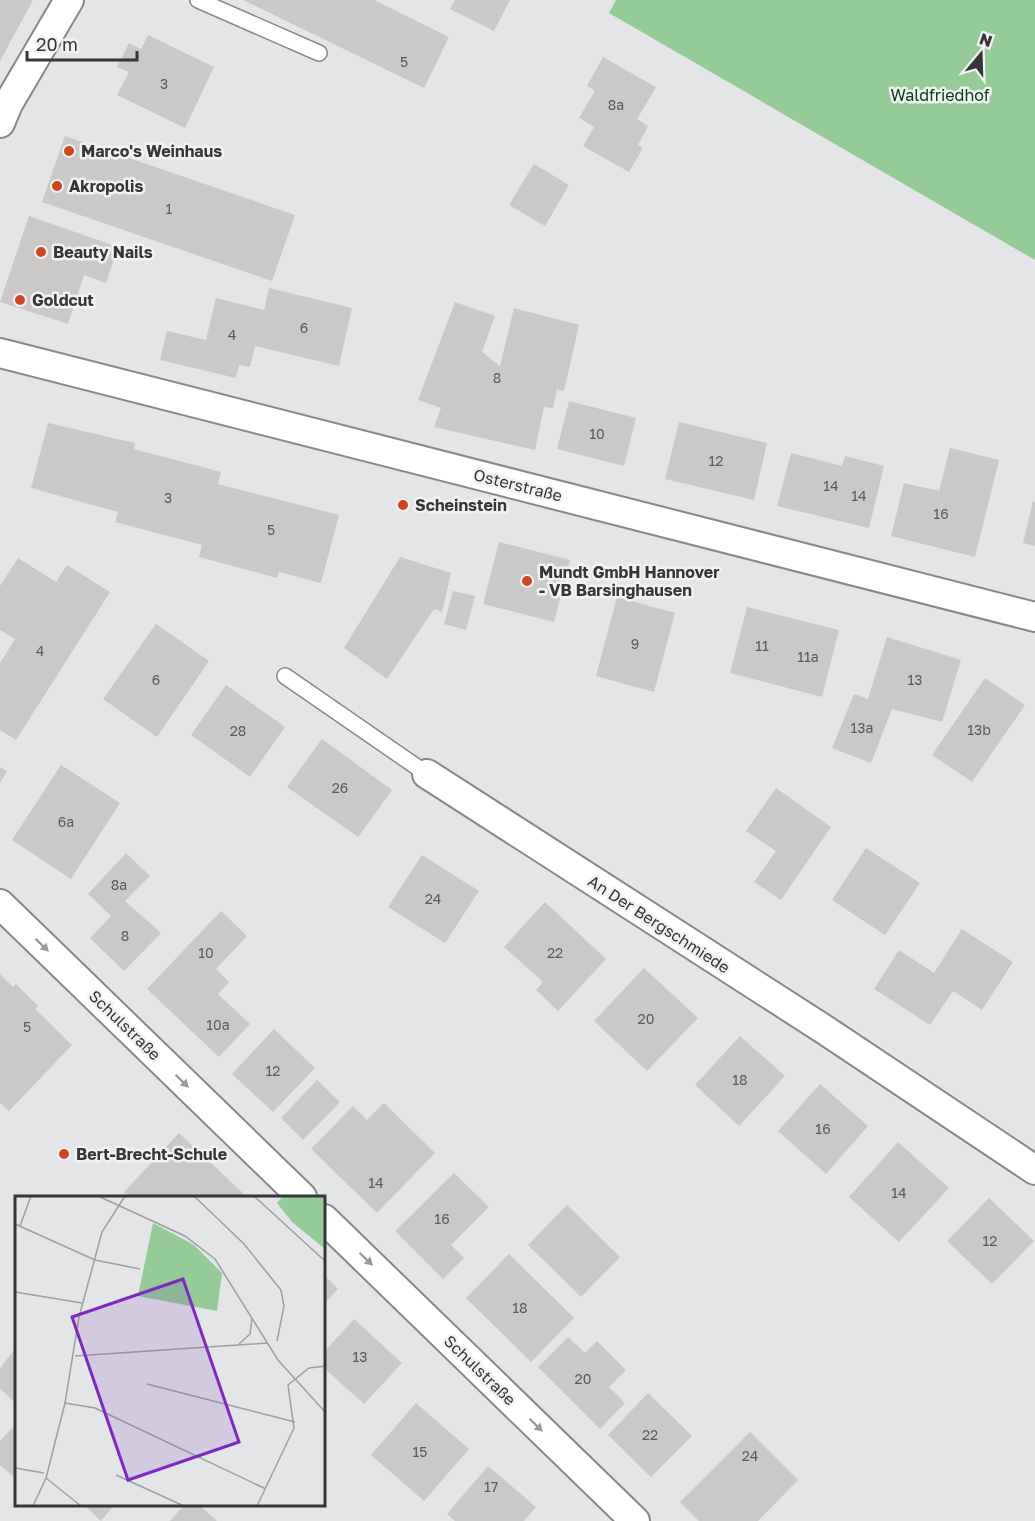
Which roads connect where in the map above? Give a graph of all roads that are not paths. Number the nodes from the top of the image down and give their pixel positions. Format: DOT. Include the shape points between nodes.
graph roads {
  1 [pos="69,0"];
  2 [pos="198,0"];
  3 [pos="319,53"];
  4 [pos="0,123"];
  5 [pos="0,353"];
  6 [pos="1035,617"];
  7 [pos="285,676"];
  8 [pos="427,774"];
  9 [pos="0,904"];
  10 [pos="1035,1170"];
  11 [pos="301,1196"];
  12 [pos="326,1221"];
  13 [pos="635,1521"];
  1 -- 4 [label="street"];
  2 -- 3 [label="lane"];
  5 -- 6 [label="street, Osterstraße"];
  7 -- 8 [label="lane, An Der Bergschmiede"];
  8 -- 10 [label="street, An Der Bergschmiede"];
  9 -- 11 [label="street, Schulstraße, one-way"];
  12 -- 13 [label="street, Schulstraße, one-way"];
}
